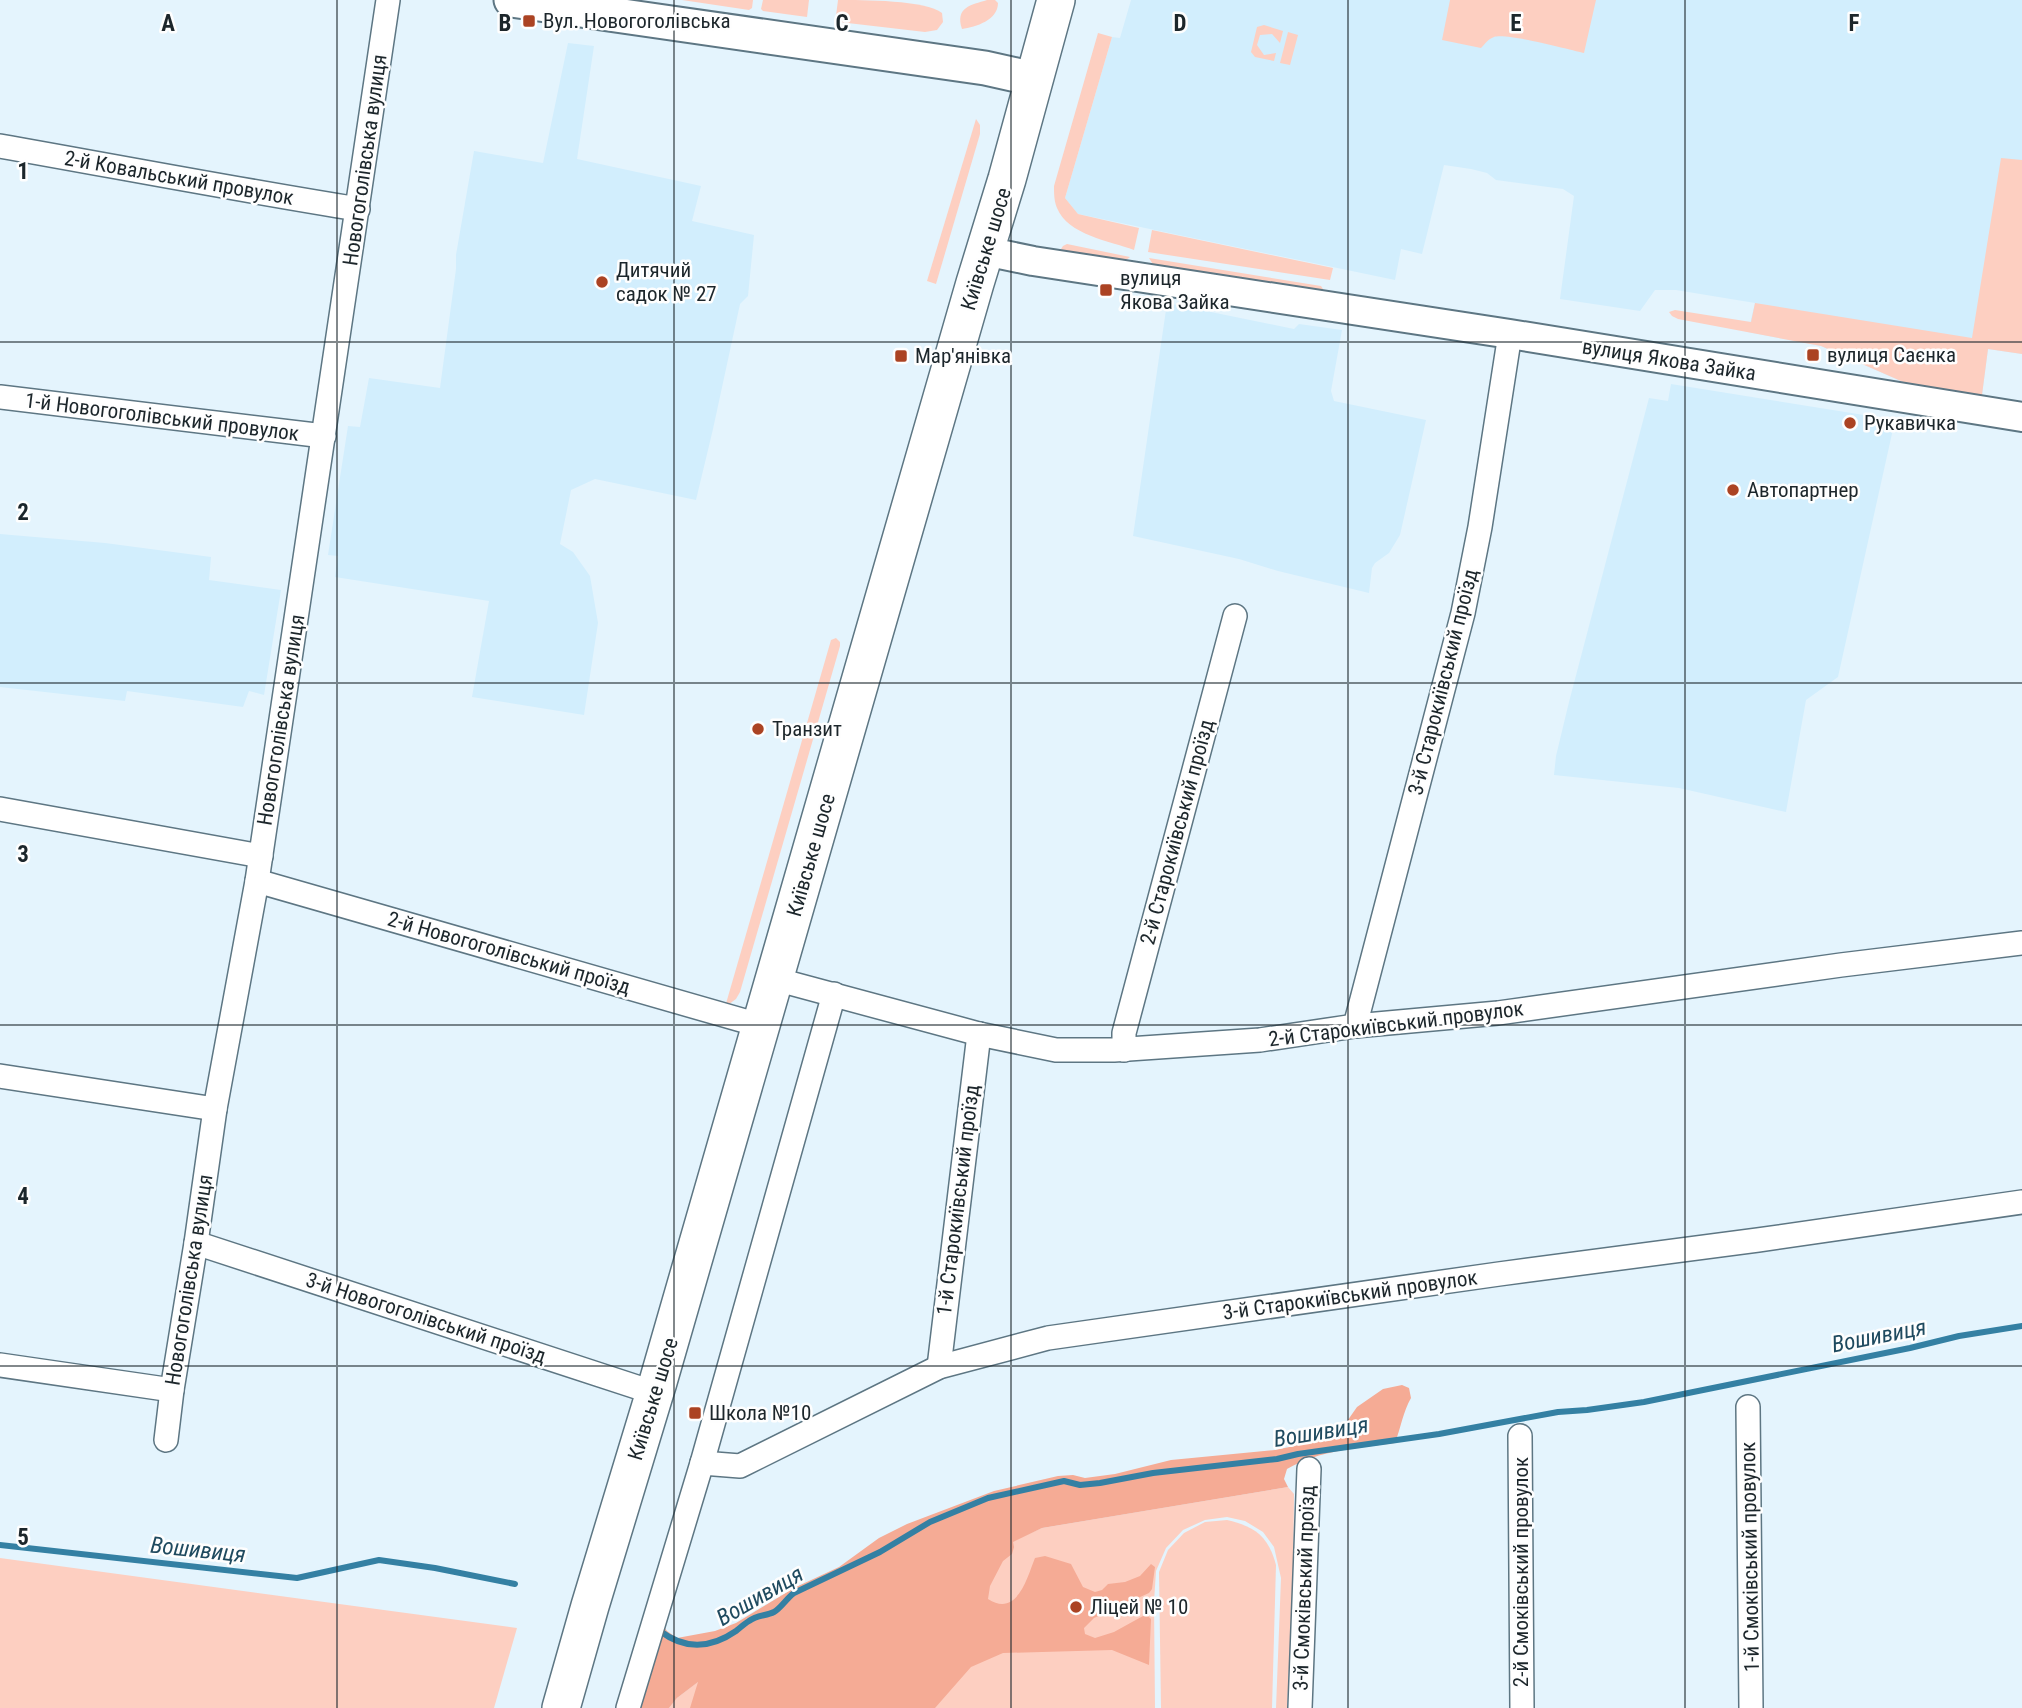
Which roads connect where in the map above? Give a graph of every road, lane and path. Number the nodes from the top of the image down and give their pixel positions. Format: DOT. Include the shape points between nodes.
graph roads {
  1 [pos="388,0"];
  2 [pos="511,0"];
  3 [pos="1056,0"];
  4 [pos="1034,79"];
  5 [pos="0,146"];
  6 [pos="358,209"];
  7 [pos="985,251"];
  8 [pos="1510,334"];
  9 [pos="0,397"];
  10 [pos="2022,417"];
  11 [pos="324,436"];
  12 [pos="1235,615"];
  13 [pos="0,808"];
  14 [pos="261,856"];
  15 [pos="257,881"];
  16 [pos="2022,943"];
  17 [pos="775,979"];
  18 [pos="834,994"];
  19 [pos="762,1026"];
  20 [pos="1355,1026"];
  21 [pos="979,1034"];
  22 [pos="1124,1049"];
  23 [pos="0,1076"];
  24 [pos="215,1109"];
  25 [pos="2022,1202"];
  26 [pos="196,1243"];
  27 [pos="0,1365"];
  28 [pos="939,1367"];
  29 [pos="172,1390"];
  30 [pos="655,1393"];
  31 [pos="1748,1407"];
  32 [pos="1520,1436"];
  33 [pos="166,1440"];
  34 [pos="702,1463"];
  35 [pos="1309,1469"];
  36 [pos="561,1708"];
  37 [pos="628,1708"];
  38 [pos="1300,1708"];
  39 [pos="1522,1708"];
  40 [pos="1751,1708"];
  1 -- 6 [label="street, Новогоголівська вулиця"];
  2 -- 4 [label="main road" via="985,68"];
  3 -- 4 [label="main road, Київське шосе"];
  4 -- 7 [label="main road, Київське шосе"];
  5 -- 6 [label="street, 2-й Ковальський провулок"];
  6 -- 11 [label="street, Новогоголівська вулиця"];
  7 -- 8 [label="street, вулиця Якова Зайка"];
  7 -- 17 [label="main road, Київське шосе"];
  8 -- 10 [label="street, вулиця Якова Зайка"];
  8 -- 20 [label="street, 3-й Старокиївський проїзд" via="1463,613"];
  9 -- 11 [label="street, 1-й Новогоголівський провулок"];
  11 -- 14 [label="street, Новогоголівська вулиця"];
  12 -- 22 [label="street, 2-й Старокиївський проїзд" via="1124,1033"];
  13 -- 14 [label="street"];
  14 -- 15 [label="street, Новогоголівська вулиця"];
  15 -- 19 [label="street, 2-й Новогоголівський проїзд"];
  15 -- 24 [label="street, Новогоголівська вулиця"];
  16 -- 20 [label="street, 2-й Старокиївський провулок" via="1498,1013"];
  17 -- 18 [label="street, 2-й Старокиївський провулок"];
  17 -- 19 [label="main road, Київське шосе"];
  18 -- 21 [label="street, 2-й Старокиївський провулок"];
  18 -- 34 [label="street"];
  19 -- 30 [label="main road, Київське шосе"];
  20 -- 22 [label="street, 2-й Старокиївський провулок" via="1260,1040"];
  21 -- 22 [label="street, 2-й Старокиївський провулок" via="1056,1050"];
  21 -- 28 [label="street, 1-й Старокиївський проїзд"];
  23 -- 24 [label="street"];
  24 -- 26 [label="street, Новогоголівська вулиця"];
  25 -- 28 [label="street, 3-й Старокиївський провулок" via="1048,1339"];
  26 -- 29 [label="street, Новогоголівська вулиця"];
  26 -- 30 [label="street, 3-й Новогоголівський проїзд"];
  27 -- 29 [label="street"];
  28 -- 34 [label="street, 3-й Старокиївський провулок" via="740,1466"];
  29 -- 33 [label="street, Новогоголівська вулиця"];
  30 -- 36 [label="main road, Київське шосе"];
  31 -- 40 [label="street, 1-й Смоківський провулок"];
  32 -- 39 [label="street, 2-й Смоківський провулок"];
  34 -- 37 [label="street"];
  35 -- 38 [label="street, 3-й Смоківський проїзд"];
}
